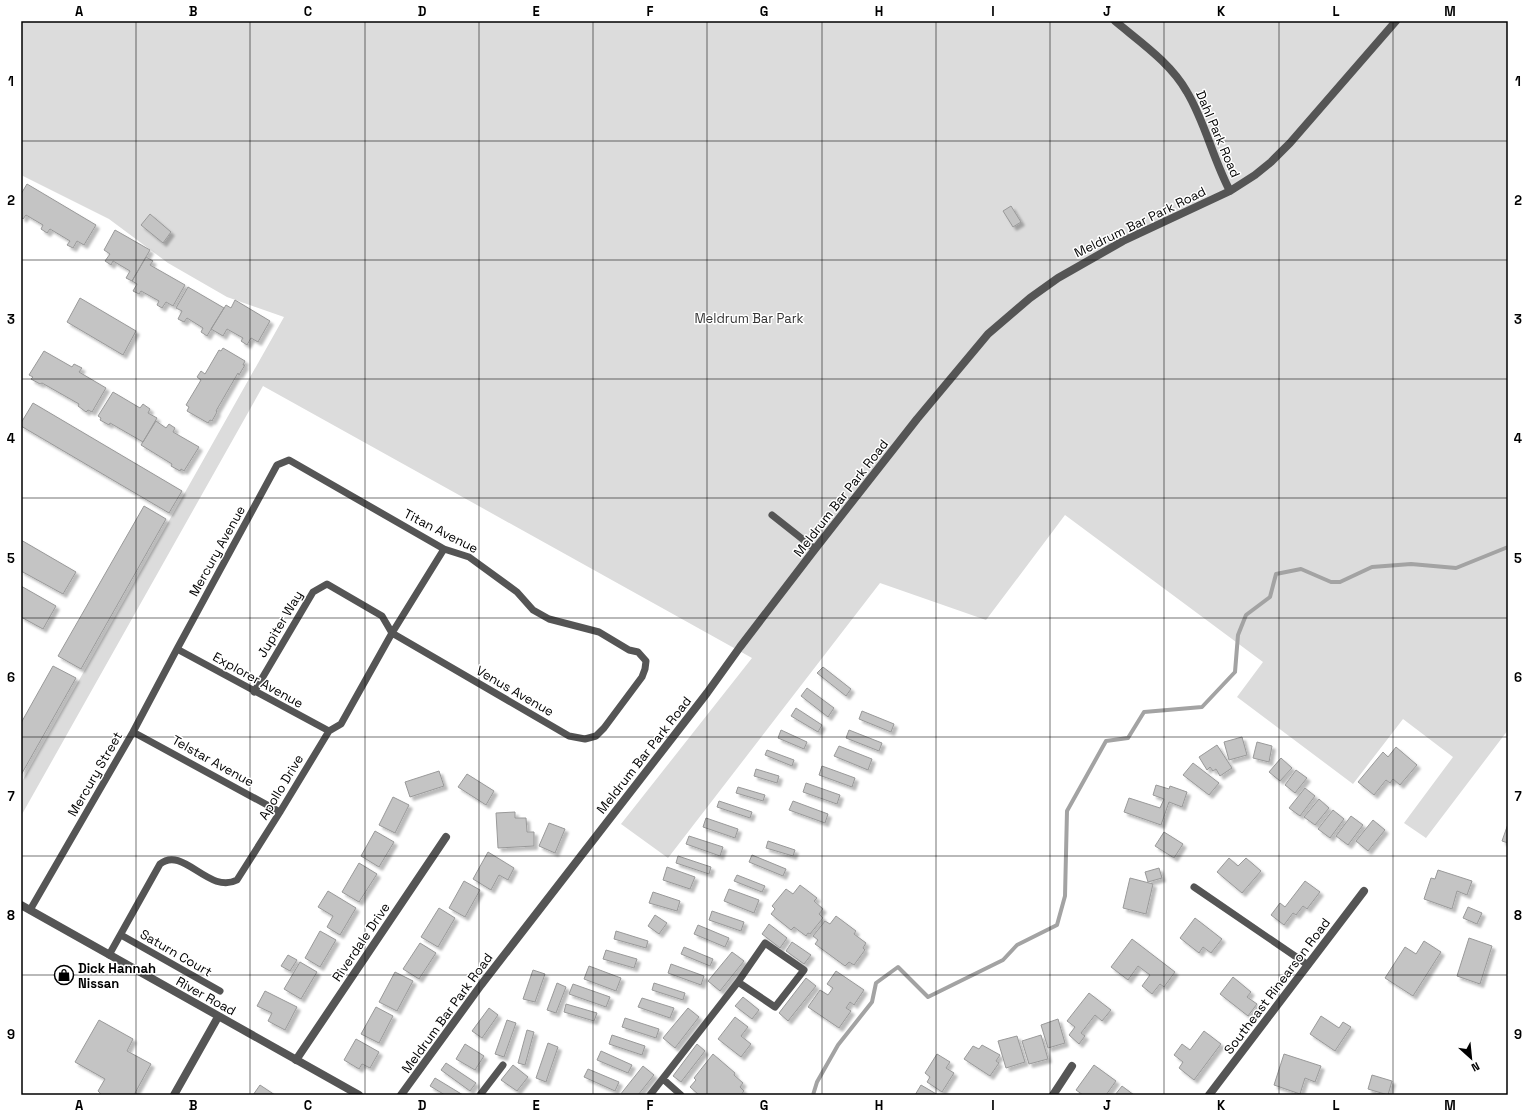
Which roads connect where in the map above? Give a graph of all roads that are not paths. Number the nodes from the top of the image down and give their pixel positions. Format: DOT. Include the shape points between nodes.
graph roads {
  1 [pos="1115,21"];
  2 [pos="1396,21"];
  3 [pos="1230,191"];
  4 [pos="277,465"];
  5 [pos="772,514"];
  6 [pos="444,549"];
  7 [pos="815,549"];
  8 [pos="392,633"];
  9 [pos="177,648"];
  10 [pos="254,692"];
  11 [pos="621,706"];
  12 [pos="329,731"];
  13 [pos="133,732"];
  14 [pos="280,812"];
  15 [pos="446,837"];
  16 [pos="1194,887"];
  17 [pos="1364,891"];
  18 [pos="21,905"];
  19 [pos="30,910"];
  20 [pos="121,935"];
  21 [pos="109,955"];
  22 [pos="1308,965"];
  23 [pos="738,982"];
  24 [pos="220,991"];
  25 [pos="218,1016"];
  26 [pos="296,1060"];
  27 [pos="503,1065"];
  28 [pos="1072,1066"];
  29 [pos="663,1079"];
  30 [pos="174,1095"];
  31 [pos="359,1095"];
  32 [pos="401,1095"];
  33 [pos="480,1095"];
  34 [pos="650,1095"];
  35 [pos="681,1095"];
  36 [pos="1054,1095"];
  37 [pos="1209,1095"];
  1 -- 3 [label="street, Dahl Park Road" via="1153,53 1175,75 1187,92"];
  2 -- 3 [label="street, Meldrum Bar Park Road" via="1290,143 1255,175"];
  3 -- 7 [label="street, Meldrum Bar Park Road" via="1123,241 1058,278 993,329 960,366"];
  4 -- 6 [label="lane, Titan Avenue" via="289,460"];
  4 -- 9 [label="lane, Mercury Avenue"];
  5 -- 7 [label="lane"];
  6 -- 8 [label="lane, Apollo Drive"];
  6 -- 11 [label="lane, Titan Avenue" via="469,557 517,592 533,610 549,619 599,632 629,650 638,652 646,661 645,669"];
  7 -- 32 [label="street, Meldrum Bar Park Road" via="481,985"];
  8 -- 10 [label="lane, Jupiter Way" via="382,616 327,584 313,592"];
  8 -- 11 [label="lane, Venus Avenue" via="569,736 585,739 596,736"];
  8 -- 12 [label="lane, Apollo Drive" via="341,724"];
  9 -- 10 [label="lane, Explorer Avenue"];
  9 -- 13 [label="lane, Mercury Street"];
  10 -- 12 [label="lane, Explorer Avenue"];
  12 -- 14 [label="lane, Apollo Drive"];
  13 -- 14 [label="lane, Telstar Avenue"];
  13 -- 19 [label="lane, Mercury Street"];
  14 -- 20 [label="lane, Apollo Drive" via="237,880 230,883 213,880 178,860 171,859 160,864"];
  15 -- 26 [label="street, Riverdale Drive"];
  16 -- 22 [label="lane"];
  17 -- 22 [label="street, Southeast Rinearson Road"];
  18 -- 19 [label="street, River Road"];
  19 -- 21 [label="street, River Road"];
  20 -- 21 [label="lane, Apollo Drive"];
  20 -- 24 [label="lane, Saturn Court"];
  21 -- 25 [label="street, River Road"];
  22 -- 37 [label="street, Southeast Rinearson Road"];
  23 -- 23 [label="lane" via="765,943 804,970 775,1007"];
  23 -- 29 [label="lane"];
  25 -- 26 [label="street, River Road"];
  25 -- 30 [label="street"];
  26 -- 31 [label="street, River Road"];
  27 -- 33 [label="lane"];
  28 -- 36 [label="street"];
  29 -- 34 [label="lane"];
  29 -- 35 [label="lane"];
}
